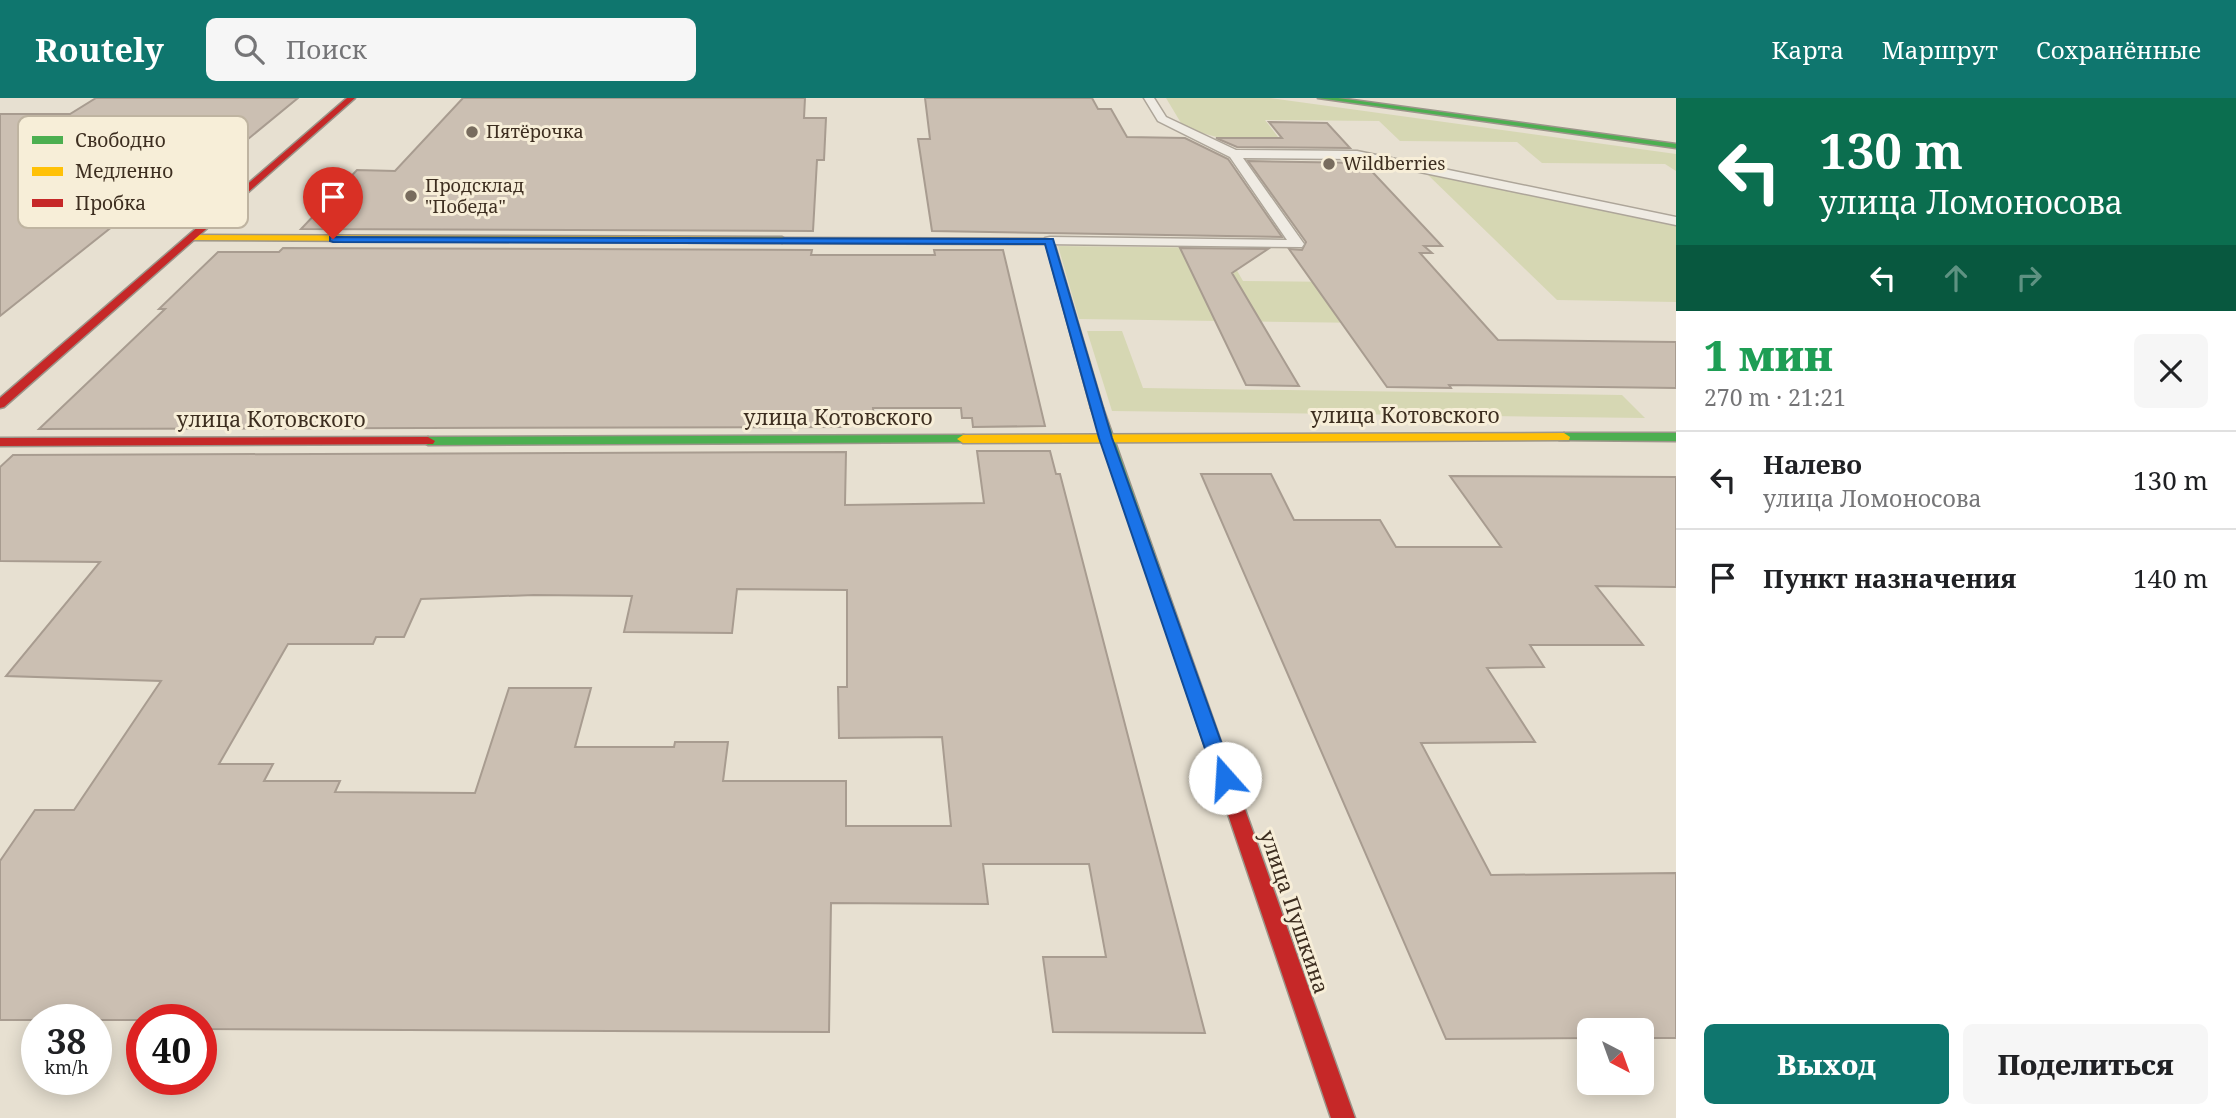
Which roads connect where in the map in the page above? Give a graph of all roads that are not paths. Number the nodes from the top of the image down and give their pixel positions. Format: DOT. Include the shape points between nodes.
graph roads {
  1 [pos="351,98"];
  2 [pos="1149,98"];
  3 [pos="1322,98"];
  4 [pos="1676,146"];
  5 [pos="1234,154"];
  6 [pos="248,188"];
  7 [pos="1676,220"];
  8 [pos="202,228"];
  9 [pos="191,238"];
  10 [pos="1049,241"];
  11 [pos="0,404"];
  12 [pos="1676,437"];
  13 [pos="1106,438"];
  14 [pos="0,442"];
  15 [pos="1343,1118"];
  1 -- 6 [label="street"];
  2 -- 5 [label="lane" via="1162,119"];
  3 -- 4 [label="street"];
  5 -- 7 [label="lane" via="1357,155"];
  5 -- 10 [label="lane" via="1297,244"];
  8 -- 9 [label="street"];
  9 -- 10 [label="street"];
  9 -- 11 [label="street"];
  10 -- 13 [label="street, улица Пушкина"];
  12 -- 13 [label="street, улица Котовского"];
  13 -- 14 [label="street, улица Котовского"];
  13 -- 15 [label="street, улица Пушкина"];
}
